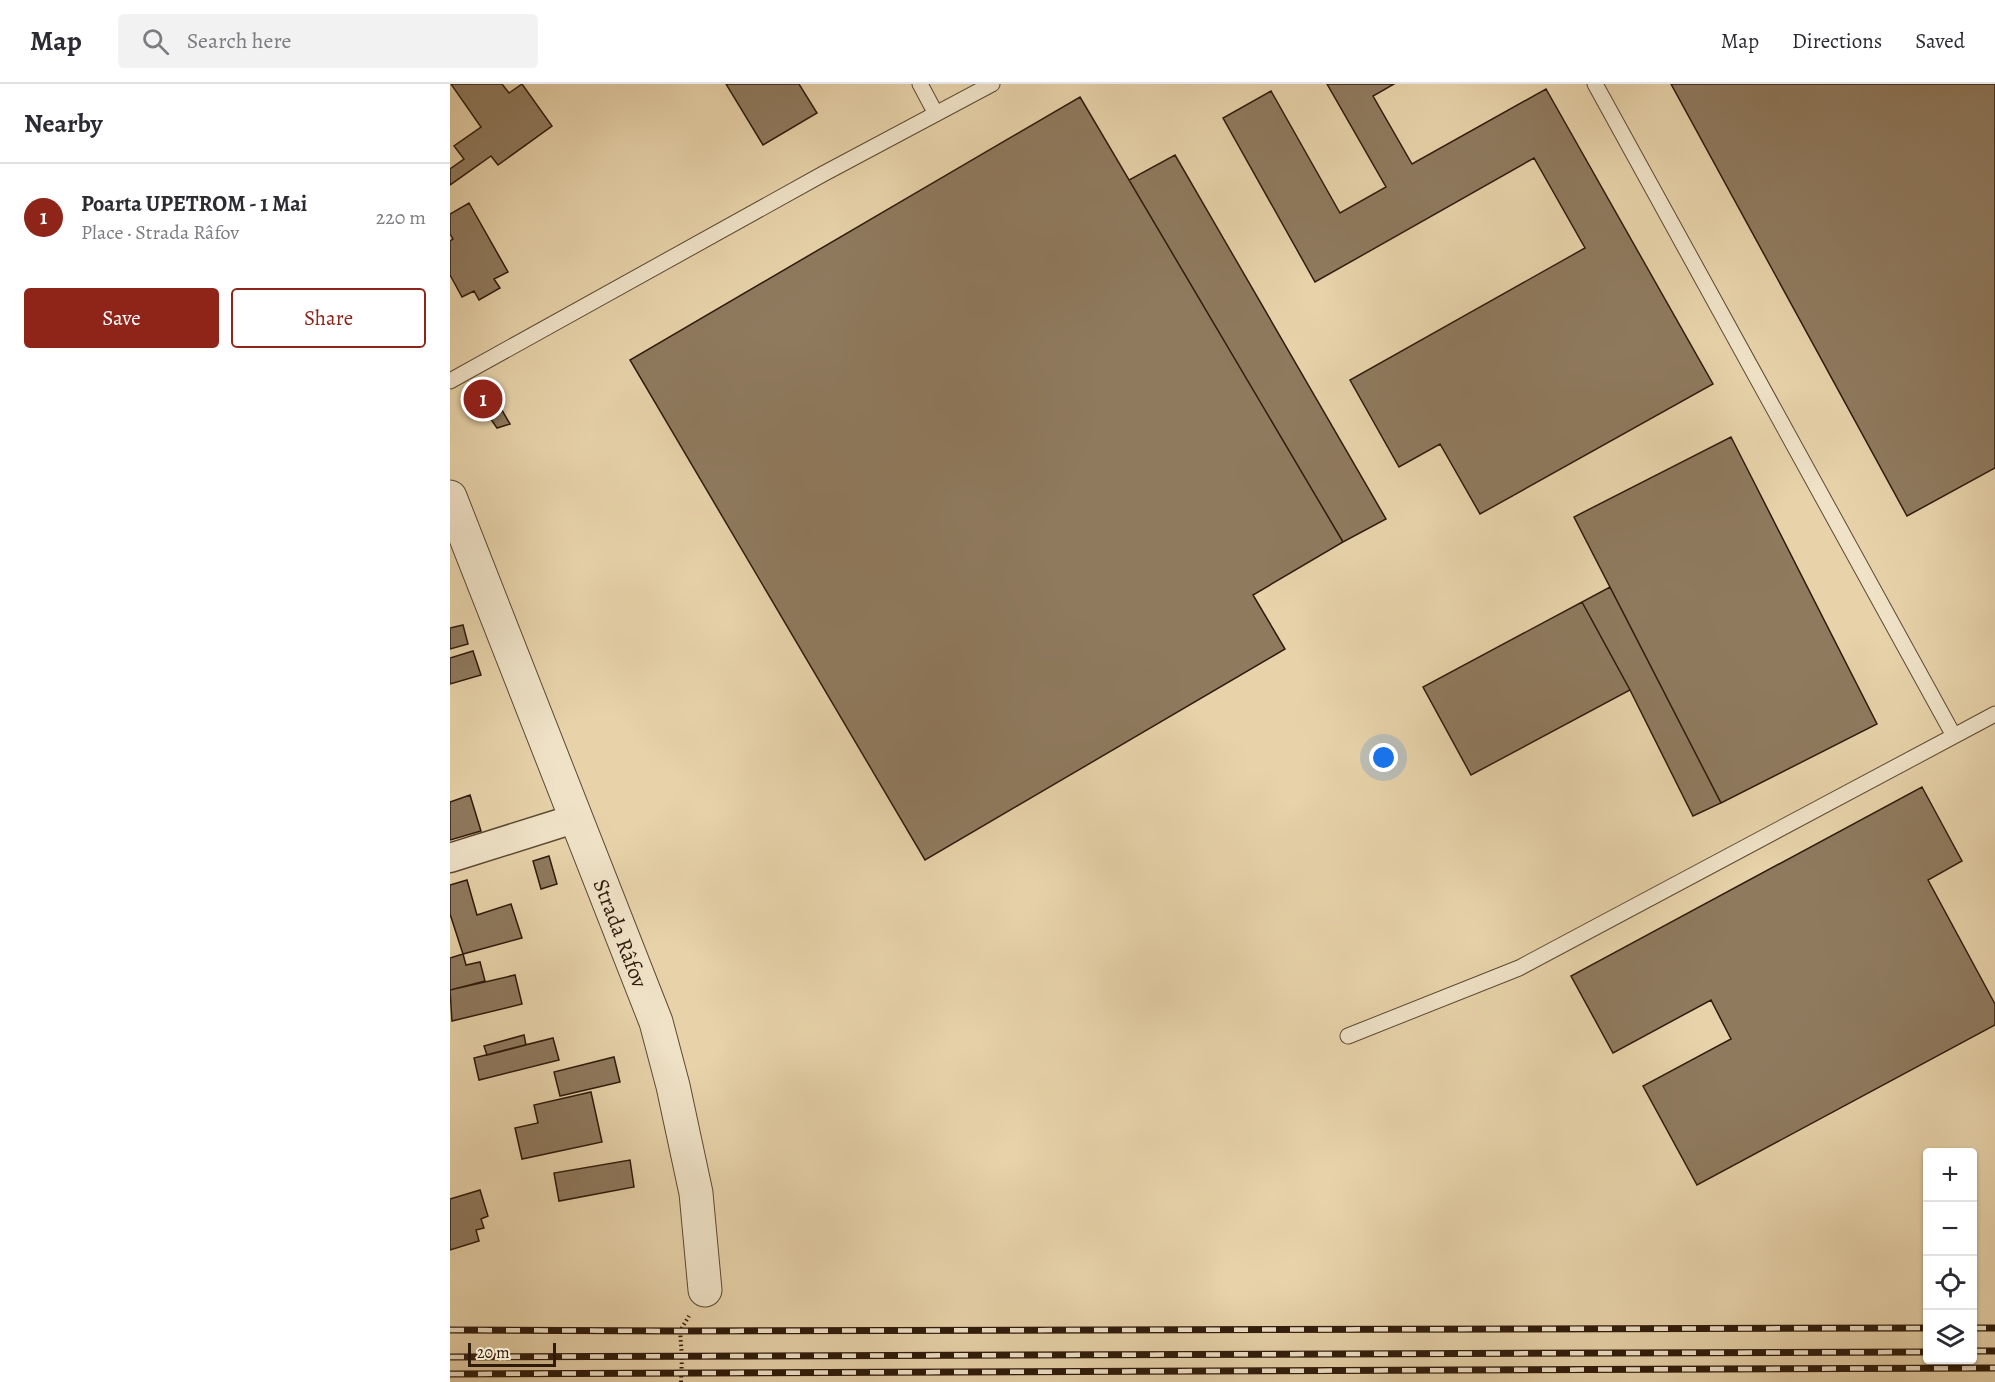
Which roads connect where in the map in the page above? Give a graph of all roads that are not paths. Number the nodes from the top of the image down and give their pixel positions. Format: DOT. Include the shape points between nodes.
graph roads {
  1 [pos="920,84"];
  2 [pos="992,84"];
  3 [pos="1595,84"];
  4 [pos="936,114"];
  5 [pos="450,381"];
  6 [pos="452,509"];
  7 [pos="1995,714"];
  8 [pos="1954,736"];
  9 [pos="577,818"];
  10 [pos="450,858"];
  11 [pos="1348,1036"];
  12 [pos="705,1290"];
  1 -- 4 [label="lane"];
  2 -- 4 [label="lane"];
  3 -- 8 [label="lane"];
  4 -- 5 [label="lane"];
  6 -- 9 [label="street, Strada Râfov"];
  7 -- 8 [label="lane"];
  8 -- 11 [label="lane" via="1519,968"];
  9 -- 10 [label="street"];
  9 -- 12 [label="street, Strada Râfov" via="656,1022 696,1193"];
}
